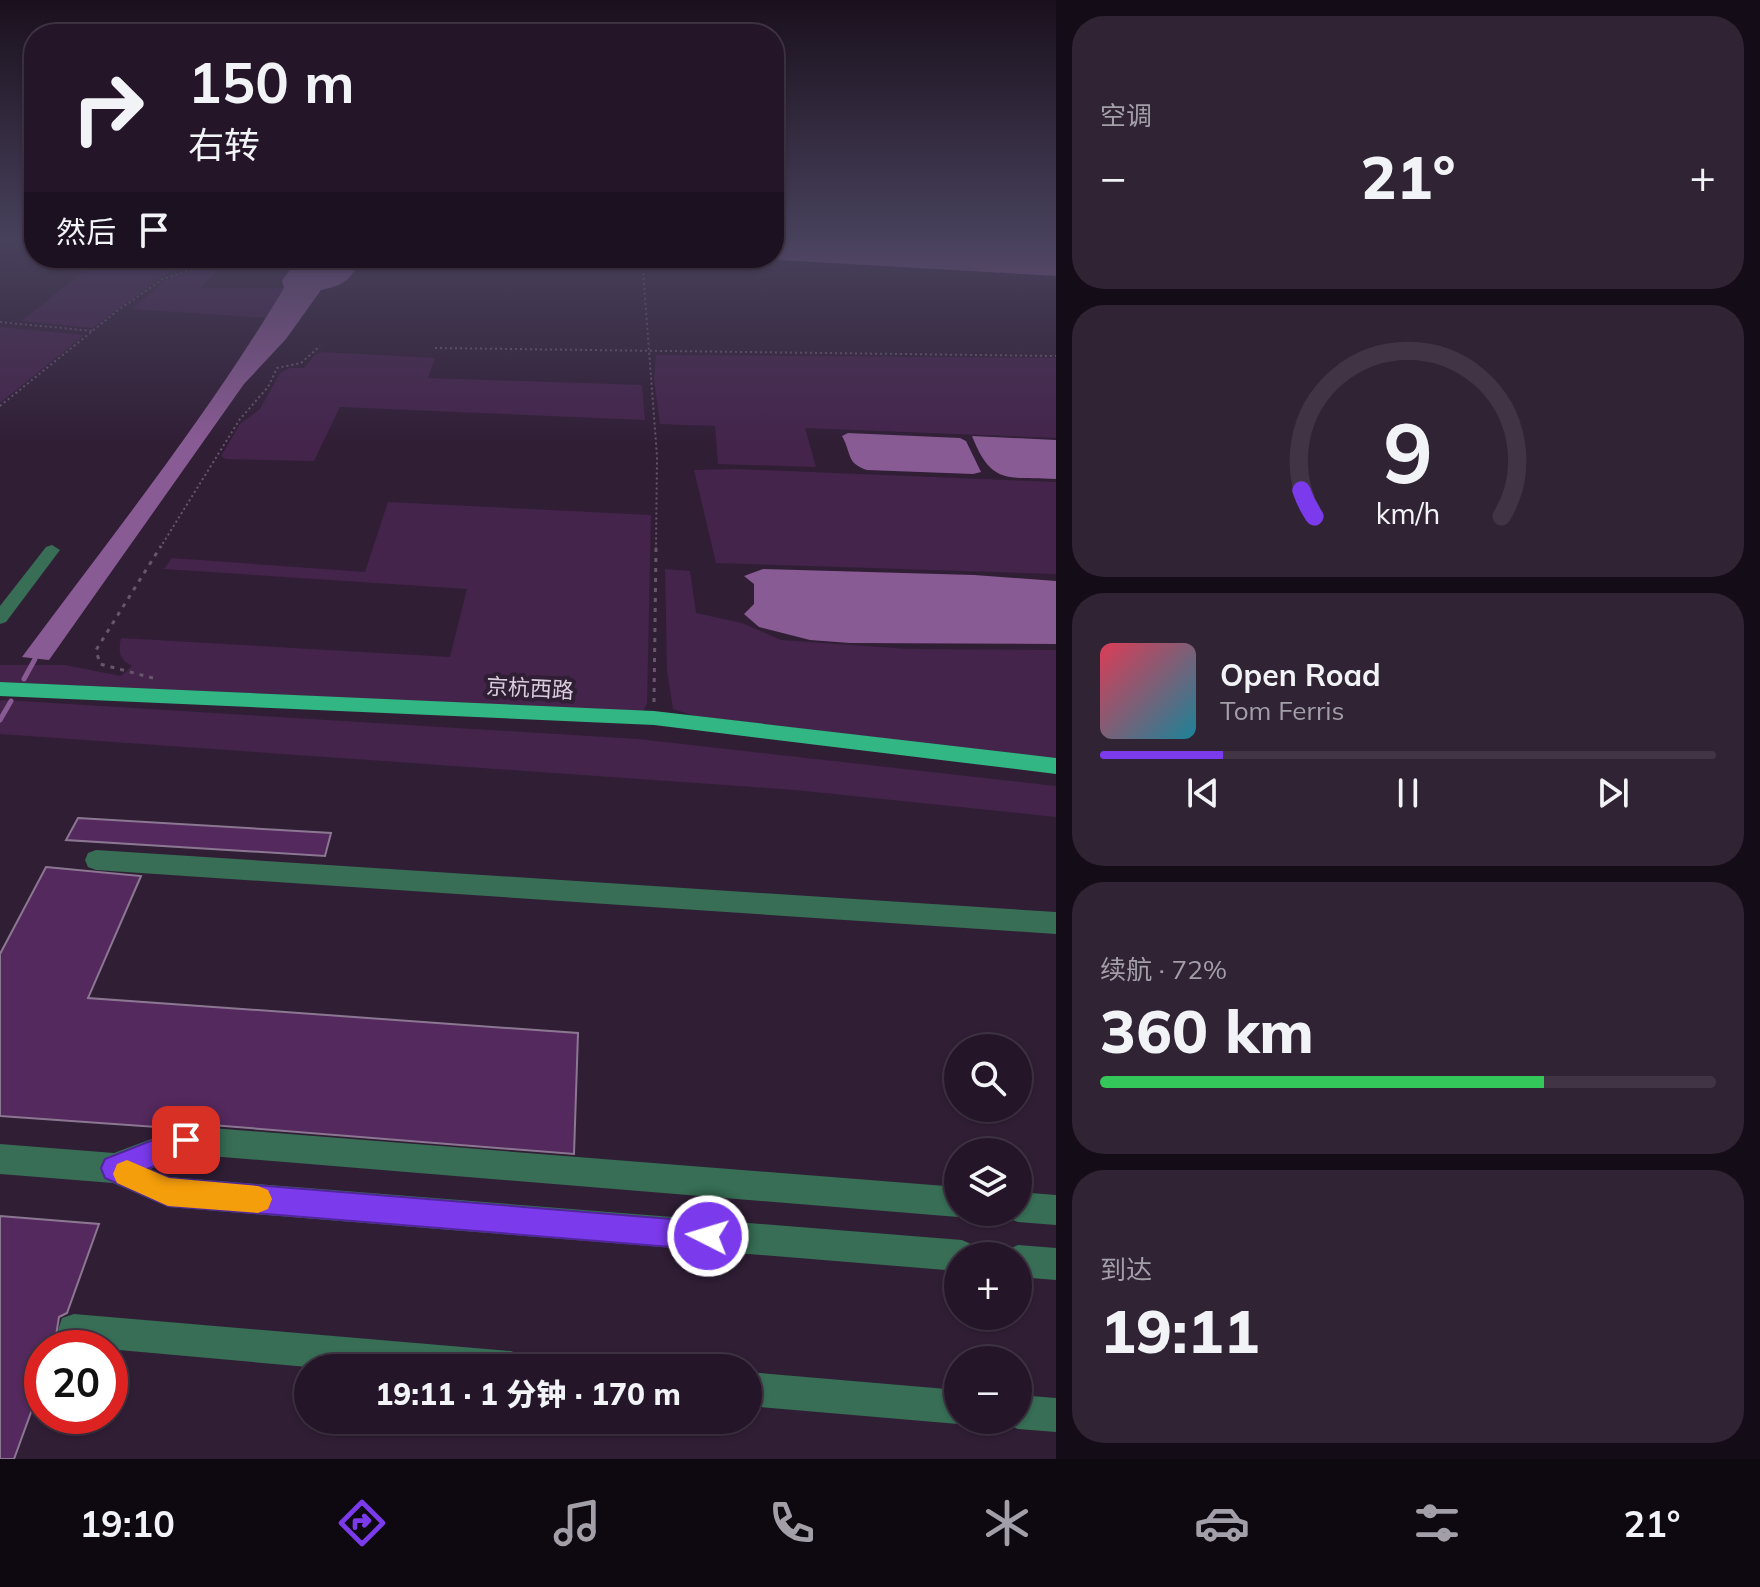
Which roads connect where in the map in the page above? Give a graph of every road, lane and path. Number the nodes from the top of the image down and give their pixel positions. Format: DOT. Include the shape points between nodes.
graph roads {
  1 [pos="125,307"];
  2 [pos="644,307"];
  3 [pos="0,322"];
  4 [pos="92,331"];
  5 [pos="320,346"];
  6 [pos="435,348"];
  7 [pos="651,352"];
  8 [pos="1056,356"];
  9 [pos="0,406"];
  10 [pos="52,550"];
  11 [pos="0,618"];
  12 [pos="155,679"];
  13 [pos="0,689"];
  14 [pos="654,718"];
  15 [pos="1056,766"];
  16 [pos="96,860"];
  17 [pos="1056,923"];
  18 [pos="0,1159"];
  19 [pos="114,1168"];
  20 [pos="944,1201"];
  21 [pos="1032,1208"];
  22 [pos="1056,1210"];
  23 [pos="944,1255"];
  24 [pos="1032,1262"];
  25 [pos="1056,1264"];
  26 [pos="128,1335"];
  27 [pos="350,1354"];
  28 [pos="762,1390"];
  29 [pos="944,1406"];
  30 [pos="1032,1413"];
  31 [pos="1056,1415"];
  1 -- 4 [label="path"];
  2 -- 7 [label="path"];
  3 -- 4 [label="path"];
  4 -- 9 [label="path"];
  5 -- 12 [label="path" via="301,363 277,368 96,650 100,664"];
  6 -- 7 [label="path"];
  7 -- 8 [label="path"];
  7 -- 14 [label="path" via="657,456"];
  10 -- 11 [label="lane"];
  13 -- 14 [label="main road, 京杭西路"];
  14 -- 15 [label="main road, 京杭西路"];
  16 -- 17 [label="lane"];
  18 -- 19 [label="lane"];
  19 -- 20 [label="lane" via="186,1140"];
  19 -- 23 [label="lane" via="168,1192"];
  21 -- 22 [label="lane"];
  24 -- 25 [label="lane"];
  26 -- 27 [label="lane"];
  28 -- 29 [label="lane"];
  30 -- 31 [label="lane"];
}
